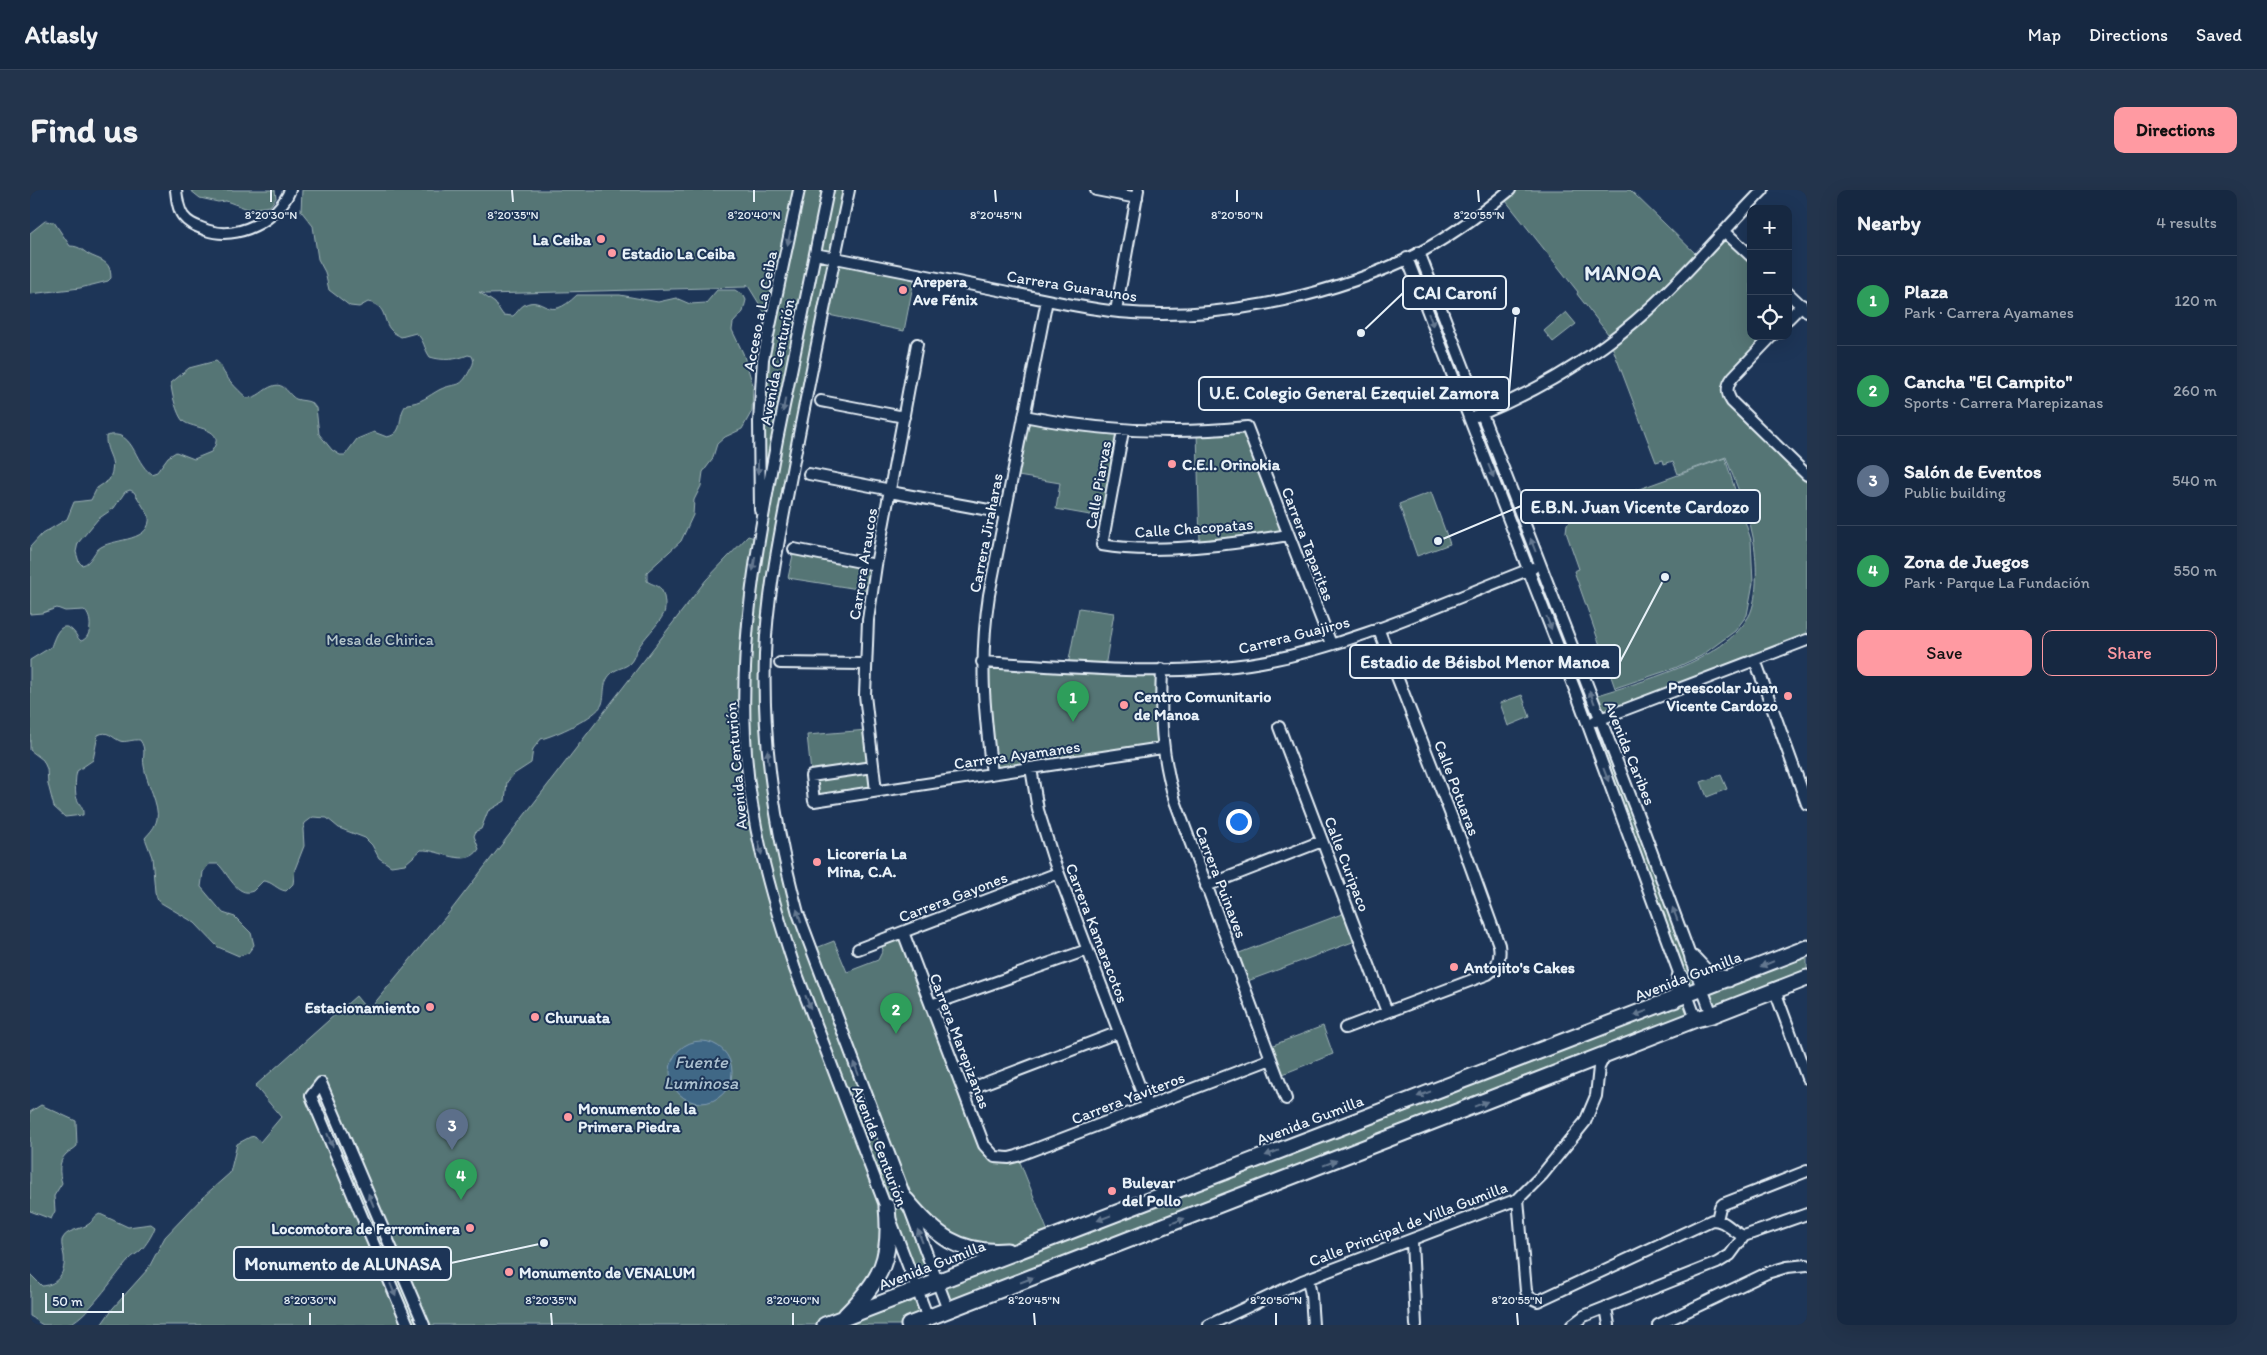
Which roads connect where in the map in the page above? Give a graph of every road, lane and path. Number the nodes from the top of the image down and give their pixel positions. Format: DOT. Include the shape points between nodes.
graph roads {
  1 [pos="176,190"];
  2 [pos="290,190"];
  3 [pos="799,190"];
  4 [pos="828,190"];
  5 [pos="849,190"];
  6 [pos="1096,190"];
  7 [pos="1510,190"];
  8 [pos="1763,190"];
  9 [pos="1137,194"];
  10 [pos="1724,231"];
  11 [pos="1419,252"];
  12 [pos="1747,252"];
  13 [pos="815,254"];
  14 [pos="835,258"];
  15 [pos="1407,258"];
  16 [pos="1791,295"];
  17 [pos="1047,300"];
  18 [pos="1804,308"];
  19 [pos="1116,311"];
  20 [pos="1792,316"];
  21 [pos="1768,340"];
  22 [pos="917,344"];
  23 [pos="821,401"];
  24 [pos="1482,414"];
  25 [pos="1024,416"];
  26 [pos="904,417"];
  27 [pos="1470,419"];
  28 [pos="1123,430"];
  29 [pos="809,474"];
  30 [pos="1807,475"];
  31 [pos="891,491"];
  32 [pos="1005,513"];
  33 [pos="760,528"];
  34 [pos="1288,535"];
  35 [pos="1102,544"];
  36 [pos="794,548"];
  37 [pos="876,565"];
  38 [pos="1541,565"];
  39 [pos="1529,570"];
  40 [pos="1378,628"];
  41 [pos="1807,640"];
  42 [pos="1331,644"];
  43 [pos="1755,660"];
  44 [pos="982,662"];
  45 [pos="780,663"];
  46 [pos="865,664"];
  47 [pos="1162,669"];
  48 [pos="1600,719"];
  49 [pos="1587,724"];
  50 [pos="1279,727"];
  51 [pos="1162,748"];
  52 [pos="872,767"];
  53 [pos="1031,768"];
  54 [pos="992,774"];
  55 [pos="876,791"];
  56 [pos="1807,804"];
  57 [pos="1322,841"];
  58 [pos="1058,873"];
  59 [pos="1206,886"];
  60 [pos="903,932"];
  61 [pos="1807,948"];
  62 [pos="858,949"];
  63 [pos="1087,950"];
  64 [pos="1692,959"];
  65 [pos="1680,977"];
  66 [pos="1807,978"];
  67 [pos="1728,979"];
  68 [pos="1704,988"];
  69 [pos="1775,991"];
  70 [pos="1680,998"];
  71 [pos="931,1005"];
  72 [pos="1387,1012"];
  73 [pos="1712,1015"];
  74 [pos="1696,1020"];
  75 [pos="1345,1028"];
  76 [pos="1119,1032"];
  77 [pos="1803,1054"];
  78 [pos="1605,1055"];
  79 [pos="1271,1058"];
  80 [pos="1574,1068"];
  81 [pos="1807,1078"];
  82 [pos="1597,1084"];
  83 [pos="964,1091"];
  84 [pos="1286,1099"];
  85 [pos="1148,1106"];
  86 [pos="995,1157"];
  87 [pos="1807,1171"];
  88 [pos="1518,1199"];
  89 [pos="906,1200"];
  90 [pos="887,1207"];
  91 [pos="1807,1214"];
  92 [pos="1718,1220"];
  93 [pos="1744,1236"];
  94 [pos="1412,1241"];
  95 [pos="1021,1250"];
  96 [pos="1807,1265"];
  97 [pos="1308,1279"];
  98 [pos="938,1282"];
  99 [pos="918,1290"];
  100 [pos="1606,1307"];
  101 [pos="948,1310"];
  102 [pos="843,1318"];
  103 [pos="928,1318"];
  104 [pos="408,1325"];
  105 [pos="424,1325"];
  106 [pos="825,1325"];
  107 [pos="909,1325"];
  108 [pos="1209,1325"];
  109 [pos="1312,1325"];
  110 [pos="1416,1325"];
  111 [pos="1572,1325"];
  112 [pos="1609,1325"];
  113 [pos="1658,1325"];
  1 -- 2 [label="street" via="182,215 190,223 225,234 244,230 274,213"];
  3 -- 33 [label="street, Acceso a La Ceiba, one-way" via="763,360 758,458"];
  4 -- 13 [label="street, Avenida Centurión"];
  5 -- 14 [label="street, Avenida Centurión"];
  6 -- 9 [label="street"];
  7 -- 11 [label="street, Carrera Guaraunos" via="1478,217"];
  8 -- 10 [label="street"];
  9 -- 19 [label="street"];
  10 -- 12 [label="street"];
  10 -- 24 [label="street" via="1662,296 1618,335 1561,375"];
  11 -- 15 [label="street, Carrera Guaraunos"];
  11 -- 24 [label="street, Avenida Caribes"];
  13 -- 14 [label="street, Carrera Guaraunos"];
  13 -- 33 [label="street, Avenida Centurión, one-way"];
  14 -- 17 [label="street, Carrera Guaraunos"];
  89 -- 14 [label="street, Avenida Centurión, one-way" via="798,913 782,849 768,758 765,656 770,594"];
  15 -- 19 [label="street, Carrera Guaraunos" via="1335,286 1271,302 1198,312"];
  15 -- 27 [label="street, Avenida Caribes, one-way"];
  16 -- 18 [label="street"];
  17 -- 19 [label="street, Carrera Guaraunos"];
  17 -- 25 [label="street, Carrera Jiraharas"];
  18 -- 20 [label="street"];
  21 -- 30 [label="street" via="1729,382 1727,392 1732,402"];
  22 -- 26 [label="street, Carrera Araucos"];
  23 -- 26 [label="street"];
  24 -- 27 [label="street"];
  38 -- 24 [label="street, Avenida Caribes, one-way"];
  25 -- 28 [label="street"];
  25 -- 32 [label="street, Carrera Jiraharas"];
  26 -- 31 [label="street, Carrera Araucos"];
  27 -- 39 [label="street, Avenida Caribes, one-way"];
  28 -- 34 [label="street, Carrera Taparitas" via="1180,432 1247,427"];
  28 -- 35 [label="street, Calle Piarvas"];
  29 -- 31 [label="street"];
  31 -- 32 [label="street"];
  31 -- 37 [label="street, Carrera Araucos"];
  32 -- 44 [label="street, Carrera Jiraharas" via="986,614"];
  33 -- 90 [label="street, Avenida Centurión, one-way" via="744,652 745,738 754,817 766,874 792,960"];
  34 -- 35 [label="street, Calle Chacopatas" via="1187,546 1138,548"];
  34 -- 42 [label="street, Carrera Taparitas"];
  36 -- 37 [label="street"];
  37 -- 46 [label="street, Carrera Araucos"];
  38 -- 39 [label="street, Carrera Guajiros"];
  48 -- 38 [label="street, Avenida Caribes, one-way"];
  39 -- 40 [label="street, Carrera Guajiros"];
  39 -- 49 [label="street, Avenida Caribes, one-way"];
  40 -- 42 [label="street, Carrera Guajiros"];
  40 -- 72 [label="street, Calle Potuaras" via="1500,951 1498,962 1488,974"];
  41 -- 43 [label="street"];
  42 -- 47 [label="street, Carrera Guajiros" via="1249,664"];
  43 -- 48 [label="street"];
  43 -- 56 [label="street"];
  44 -- 47 [label="street, Carrera Guajiros"];
  44 -- 54 [label="street, Carrera Jiraharas"];
  45 -- 46 [label="street"];
  46 -- 52 [label="street, Carrera Araucos"];
  47 -- 51 [label="street, Carrera Puinaves"];
  48 -- 49 [label="street"];
  64 -- 48 [label="street, Avenida Caribes, one-way"];
  49 -- 65 [label="street, Avenida Caribes, one-way"];
  50 -- 57 [label="street, Calle Curipaco"];
  51 -- 53 [label="street, Carrera Ayamanes"];
  51 -- 59 [label="street, Carrera Puinaves" via="1174,801"];
  52 -- 55 [label="street, Carrera Araucos"];
  52 -- 55 [label="street, Carrera Ayamanes" via="811,776 814,800"];
  53 -- 54 [label="street, Carrera Ayamanes"];
  53 -- 58 [label="street, Carrera Kamaracotos" via="1038,810"];
  54 -- 55 [label="street, Carrera Ayamanes"];
  57 -- 59 [label="street"];
  57 -- 72 [label="street, Calle Curipaco"];
  58 -- 60 [label="street, Carrera Gayones"];
  58 -- 63 [label="street, Carrera Kamaracotos"];
  59 -- 79 [label="street, Carrera Puinaves"];
  60 -- 62 [label="street, Carrera Gayones"];
  60 -- 71 [label="street, Carrera Marepizanas"];
  61 -- 67 [label="main road, Avenida Gumilla, one-way"];
  63 -- 71 [label="street"];
  63 -- 76 [label="street, Carrera Kamaracotos"];
  64 -- 67 [label="main road" via="1708,975"];
  64 -- 68 [label="street, Avenida Caribes"];
  65 -- 70 [label="main road"];
  66 -- 69 [label="main road"];
  67 -- 68 [label="main road, Avenida Gumilla"];
  68 -- 70 [label="main road, Avenida Gumilla"];
  68 -- 73 [label="street, Avenida Caribes"];
  69 -- 73 [label="main road"];
  69 -- 77 [label="street"];
  70 -- 74 [label="street"];
  70 -- 95 [label="main road, Avenida Gumilla, one-way"];
  71 -- 83 [label="street, Carrera Marepizanas"];
  72 -- 75 [label="street"];
  73 -- 74 [label="main road"];
  74 -- 78 [label="main road"];
  76 -- 83 [label="street"];
  76 -- 85 [label="street, Carrera Kamaracotos"];
  77 -- 81 [label="street"];
  78 -- 80 [label="main road"];
  78 -- 82 [label="street, Calle Principal de Villa Gumilla" via="1599,1067"];
  79 -- 84 [label="street, Carrera Puinaves"];
  79 -- 85 [label="street, Carrera Yaviteros"];
  80 -- 82 [label="street" via="1591,1072"];
  101 -- 80 [label="main road, one-way"];
  82 -- 88 [label="street, Calle Principal de Villa Gumilla" via="1596,1096 1585,1122"];
  83 -- 86 [label="street, Carrera Marepizanas" via="984,1145"];
  85 -- 86 [label="street, Carrera Yaviteros" via="1017,1156"];
  87 -- 92 [label="street" via="1723,1204"];
  88 -- 92 [label="street" via="1526,1292 1538,1301 1698,1226"];
  88 -- 94 [label="street, Calle Principal de Villa Gumilla"];
  89 -- 95 [label="main road" via="926,1223 951,1243 980,1251"];
  98 -- 89 [label="street, Avenida Centurión, one-way"];
  90 -- 99 [label="street, Avenida Centurión"];
  90 -- 102 [label="main road" via="889,1238 882,1270 872,1287"];
  91 -- 93 [label="street"];
  92 -- 93 [label="street"];
  93 -- 100 [label="street" via="1730,1255 1717,1263"];
  94 -- 97 [label="street, Calle Principal de Villa Gumilla"];
  94 -- 110 [label="street"];
  95 -- 98 [label="main road, Avenida Gumilla"];
  96 -- 113 [label="street" via="1767,1273"];
  97 -- 108 [label="street, Calle Principal de Villa Gumilla"];
  97 -- 109 [label="street"];
  98 -- 99 [label="main road, Avenida Gumilla"];
  98 -- 101 [label="street, Avenida Centurión"];
  99 -- 102 [label="main road, Avenida Gumilla"];
  99 -- 103 [label="street, Avenida Centurión"];
  100 -- 111 [label="street"];
  100 -- 112 [label="street"];
  101 -- 103 [label="main road"];
  102 -- 106 [label="main road, Avenida Gumilla"];
  103 -- 107 [label="main road"];
  105 -- 104 [label="street, one-way" via="321,1083 311,1096"];
}
